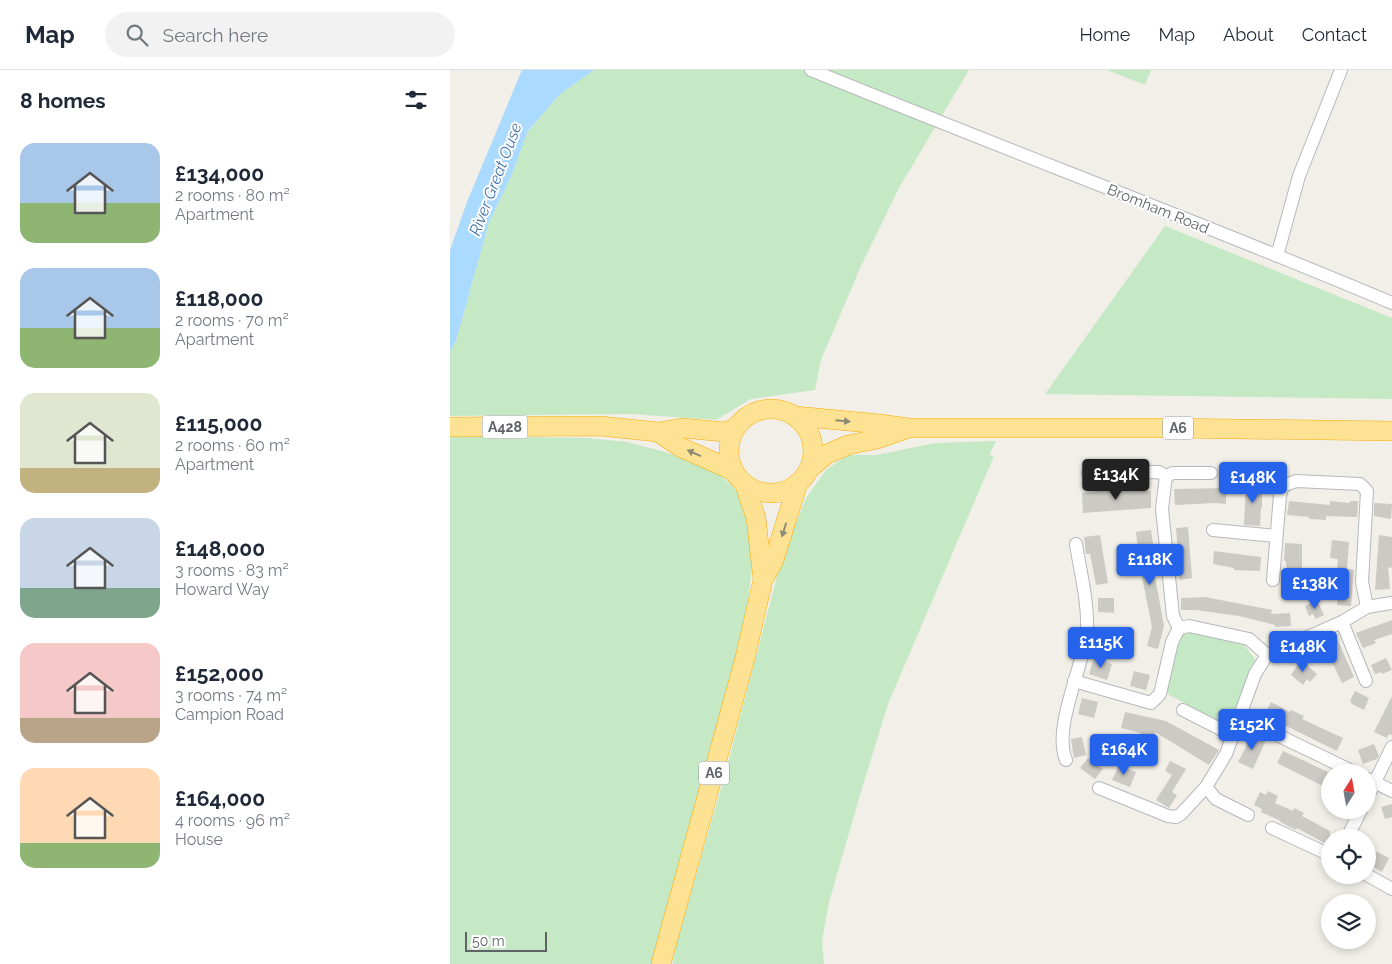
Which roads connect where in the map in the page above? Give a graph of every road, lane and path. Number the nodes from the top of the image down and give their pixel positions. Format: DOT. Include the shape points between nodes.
graph roads {
  1 [pos="811,70"];
  2 [pos="1341,70"];
  3 [pos="1277,256"];
  4 [pos="1392,303"];
  5 [pos="795,416"];
  6 [pos="450,427"];
  7 [pos="735,428"];
  8 [pos="908,428"];
  9 [pos="1392,431"];
  10 [pos="658,432"];
  11 [pos="732,470"];
  12 [pos="1088,473"];
  13 [pos="1211,473"];
  14 [pos="804,476"];
  15 [pos="1166,476"];
  16 [pos="745,485"];
  17 [pos="1213,530"];
  18 [pos="1276,536"];
  19 [pos="1076,544"];
  20 [pos="763,580"];
  21 [pos="1273,580"];
  22 [pos="1392,603"];
  23 [pos="1367,607"];
  24 [pos="1342,622"];
  25 [pos="1179,628"];
  26 [pos="1267,655"];
  27 [pos="1074,681"];
  28 [pos="1366,681"];
  29 [pos="1183,710"];
  30 [pos="1240,717"];
  31 [pos="1232,735"];
  32 [pos="1392,747"];
  33 [pos="1066,760"];
  34 [pos="1337,764"];
  35 [pos="1376,773"];
  36 [pos="1376,783"];
  37 [pos="1206,787"];
  38 [pos="1099,788"];
  39 [pos="1392,791"];
  40 [pos="1248,815"];
  41 [pos="1272,828"];
  42 [pos="1321,851"];
  43 [pos="1376,880"];
  44 [pos="1392,889"];
  45 [pos="660,964"];
  1 -- 3 [label="street, Bromham Road"];
  2 -- 3 [label="street" via="1299,176"];
  3 -- 4 [label="street, Bromham Road"];
  5 -- 7 [label="highway" via="774,409 762,410 752,413"];
  5 -- 8 [label="highway, A6, one-way"];
  5 -- 14 [label="highway" via="804,424 811,440 813,458"];
  6 -- 10 [label="highway, A428" via="600,426"];
  7 -- 10 [label="highway, A428" via="725,432 682,428"];
  7 -- 11 [label="highway" via="728,456"];
  8 -- 9 [label="highway, A6"];
  8 -- 14 [label="highway, A6" via="827,454"];
  11 -- 10 [label="highway, A428, one-way" via="680,447"];
  11 -- 16 [label="highway"];
  12 -- 15 [label="street" via="1159,472"];
  13 -- 15 [label="street" via="1173,473"];
  14 -- 16 [label="highway" via="786,491 772,494 758,492"];
  14 -- 20 [label="highway, A6, one-way" via="774,560"];
  15 -- 25 [label="street" via="1162,508 1173,616"];
  16 -- 20 [label="highway, A6" via="756,518"];
  17 -- 18 [label="street"];
  18 -- 21 [label="street"];
  18 -- 23 [label="street" via="1283,486 1296,481 1360,484 1367,491 1362,582"];
  19 -- 27 [label="street" via="1087,630"];
  20 -- 45 [label="highway, A6" via="745,658"];
  22 -- 23 [label="street"];
  23 -- 24 [label="street"];
  24 -- 26 [label="street"];
  24 -- 28 [label="street"];
  25 -- 26 [label="street" via="1189,626 1249,639"];
  25 -- 27 [label="street" via="1172,642 1160,694 1151,703"];
  26 -- 30 [label="street" via="1255,674"];
  27 -- 33 [label="street" via="1063,732"];
  29 -- 31 [label="street"];
  30 -- 31 [label="street"];
  30 -- 34 [label="street"];
  31 -- 37 [label="street" via="1226,754"];
  32 -- 35 [label="street"];
  36 -- 39 [label="street"];
  37 -- 38 [label="street" via="1176,817"];
  37 -- 40 [label="street" via="1216,799"];
  41 -- 42 [label="street"];
  43 -- 44 [label="street"];
}
